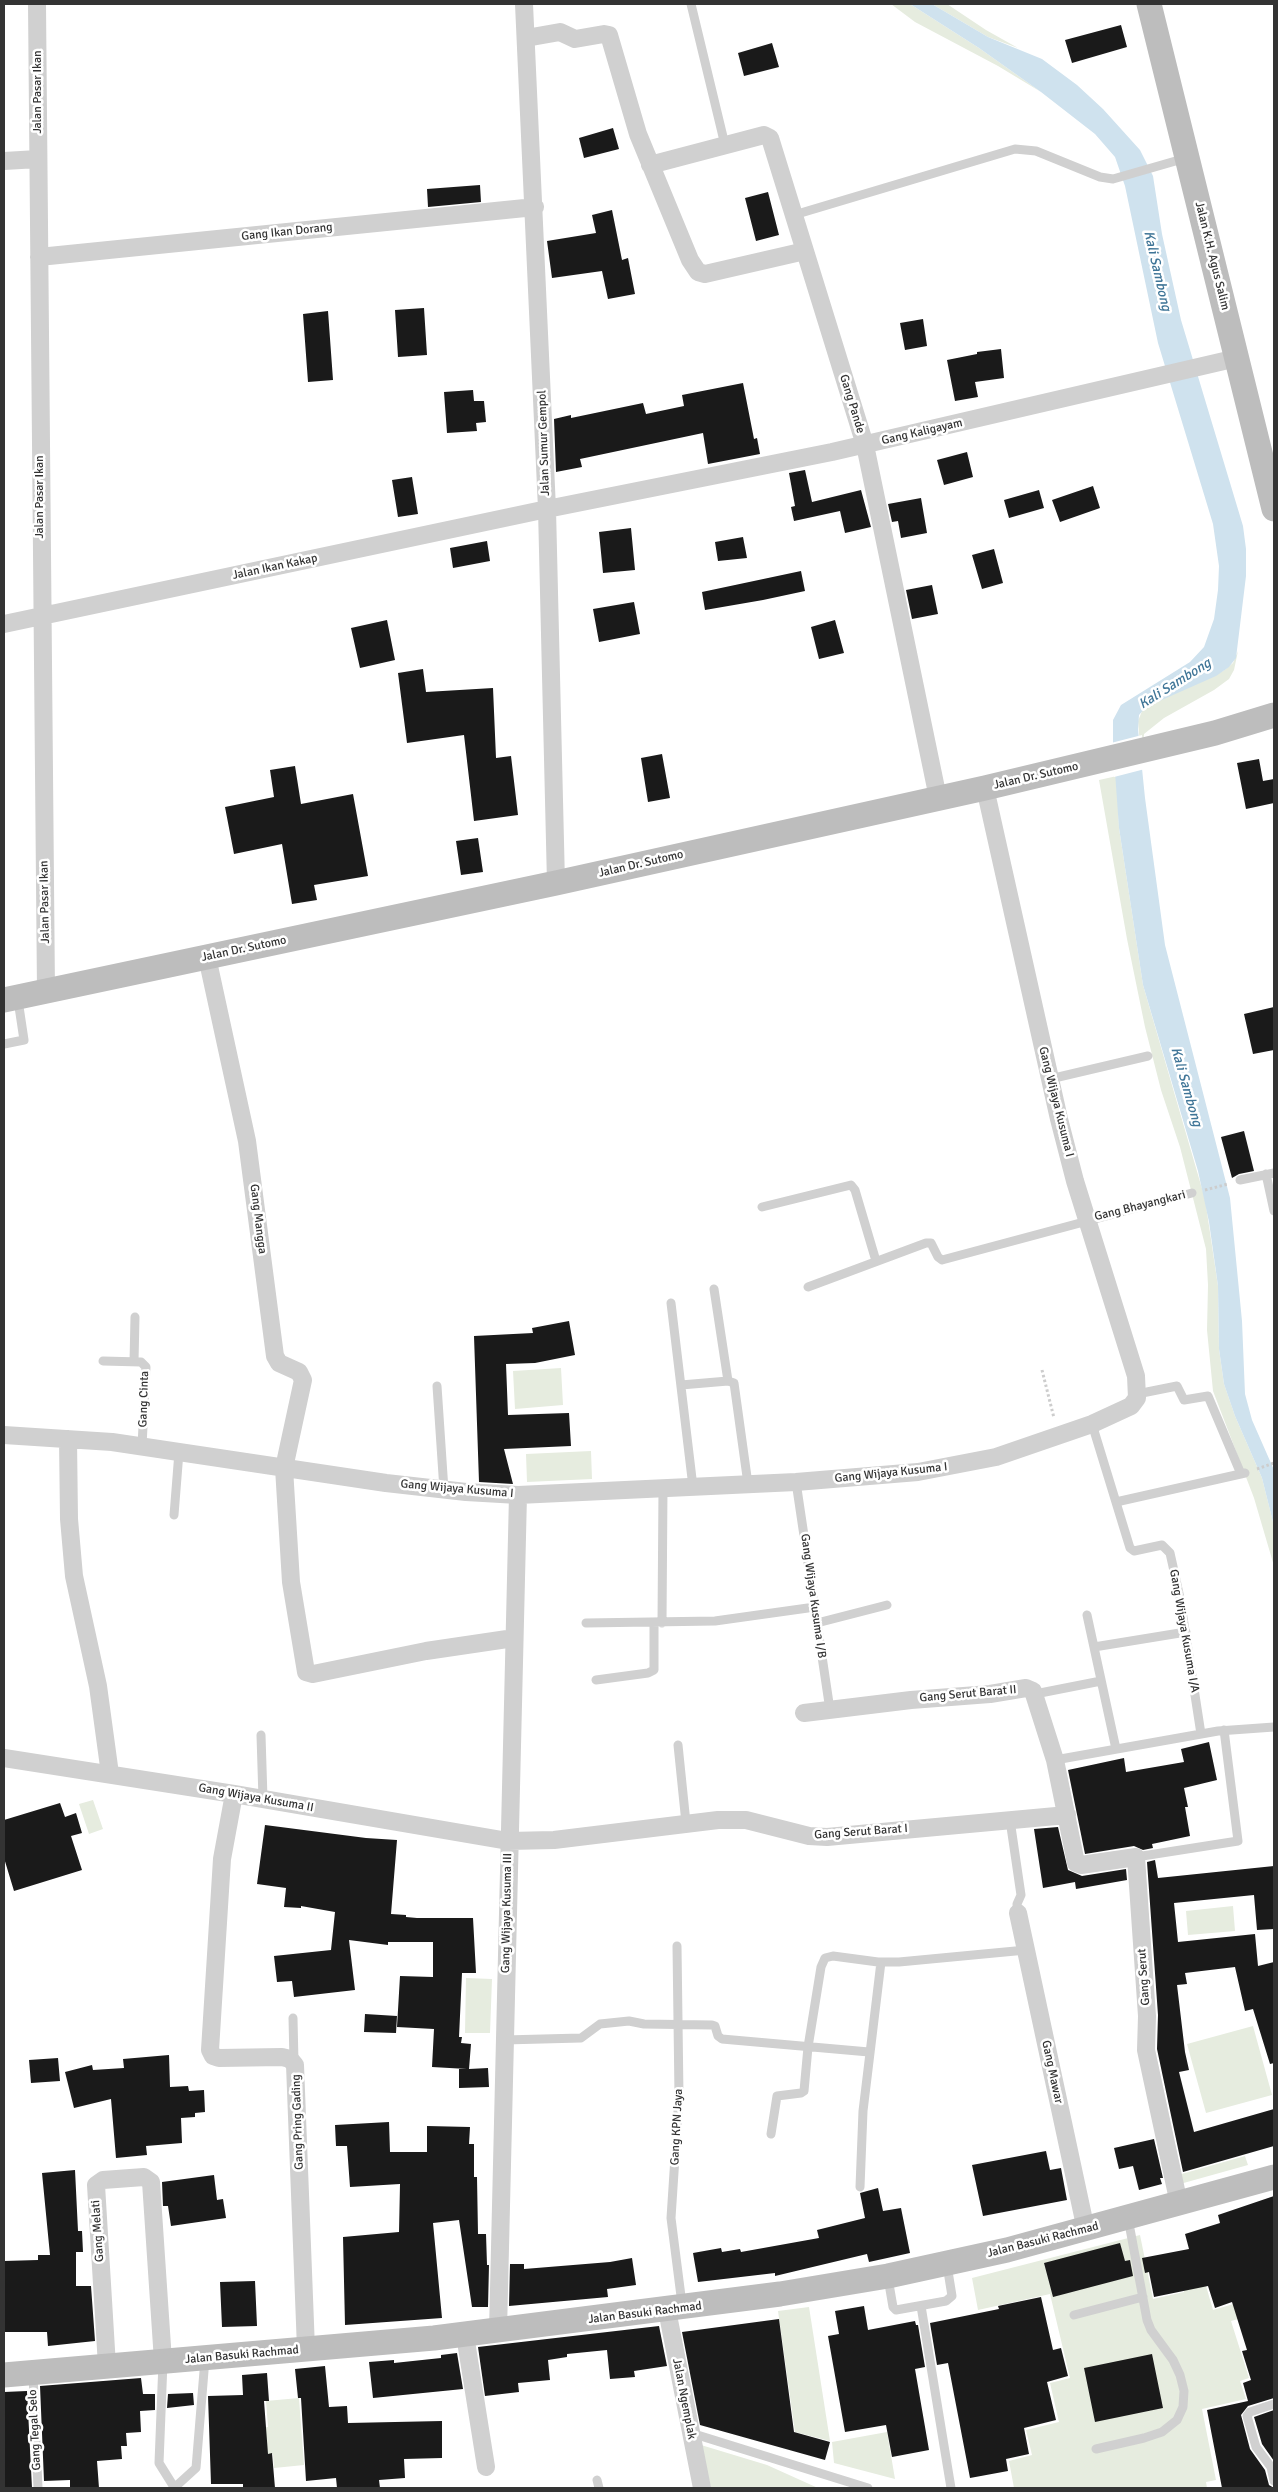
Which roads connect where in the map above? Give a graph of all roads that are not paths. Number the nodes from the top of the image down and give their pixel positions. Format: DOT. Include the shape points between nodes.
graph roads {
  1 [pos="37,4"];
  2 [pos="524,4"];
  3 [pos="691,4"];
  4 [pos="1149,4"];
  5 [pos="526,38"];
  6 [pos="725,145"];
  7 [pos="1187,158"];
  8 [pos="38,159"];
  9 [pos="4,161"];
  10 [pos="650,165"];
  11 [pos="535,207"];
  12 [pos="794,215"];
  13 [pos="805,251"];
  14 [pos="39,257"];
  15 [pos="1237,358"];
  16 [pos="865,445"];
  17 [pos="547,509"];
  18 [pos="1274,509"];
  19 [pos="41,616"];
  20 [pos="4,624"];
  21 [pos="1274,715"];
  22 [pos="985,788"];
  23 [pos="938,798"];
  24 [pos="556,883"];
  25 [pos="206,957"];
  26 [pos="46,991"];
  27 [pos="11,998"];
  28 [pos="4,1044"];
  29 [pos="1148,1056"];
  30 [pos="1050,1079"];
  31 [pos="1270,1174"];
  32 [pos="1240,1180"];
  33 [pos="1192,1192"];
  34 [pos="762,1207"];
  35 [pos="1274,1211"];
  36 [pos="1088,1219"];
  37 [pos="876,1261"];
  38 [pos="808,1287"];
  39 [pos="714,1289"];
  40 [pos="672,1303"];
  41 [pos="135,1317"];
  42 [pos="102,1361"];
  43 [pos="134,1362"];
  44 [pos="728,1381"];
  45 [pos="438,1386"];
  46 [pos="681,1386"];
  47 [pos="1138,1394"];
  48 [pos="1092,1424"];
  49 [pos="4,1434"];
  50 [pos="68,1439"];
  51 [pos="142,1446"];
  52 [pos="179,1452"];
  53 [pos="284,1468"];
  54 [pos="796,1482"];
  55 [pos="748,1484"];
  56 [pos="693,1487"];
  57 [pos="663,1488"];
  58 [pos="444,1490"];
  59 [pos="518,1495"];
  60 [pos="1116,1502"];
  61 [pos="174,1515"];
  62 [pos="887,1605"];
  63 [pos="815,1607"];
  64 [pos="1087,1615"];
  65 [pos="586,1623"];
  66 [pos="658,1623"];
  67 [pos="817,1623"];
  68 [pos="1186,1632"];
  69 [pos="514,1638"];
  70 [pos="1094,1647"];
  71 [pos="596,1680"];
  72 [pos="1101,1682"];
  73 [pos="1035,1694"];
  74 [pos="830,1710"];
  75 [pos="804,1713"];
  76 [pos="1274,1726"];
  77 [pos="1224,1730"];
  78 [pos="1201,1734"];
  79 [pos="261,1735"];
  80 [pos="678,1745"];
  81 [pos="1116,1749"];
  82 [pos="4,1758"];
  83 [pos="1054,1760"];
  84 [pos="110,1774"];
  85 [pos="234,1794"];
  86 [pos="263,1798"];
  87 [pos="1067,1814"];
  88 [pos="1010,1820"];
  89 [pos="686,1823"];
  90 [pos="508,1841"];
  91 [pos="1136,1857"];
  92 [pos="1018,1913"];
  93 [pos="677,1946"];
  94 [pos="1026,1950"];
  95 [pos="881,1962"];
  96 [pos="292,2018"];
  97 [pos="678,2024"];
  98 [pos="504,2040"];
  99 [pos="808,2047"];
  100 [pos="869,2052"];
  101 [pos="294,2062"];
  102 [pos="771,2134"];
  103 [pos="1274,2177"];
  104 [pos="860,2187"];
  105 [pos="1179,2204"];
  106 [pos="1128,2218"];
  107 [pos="1086,2230"];
  108 [pos="946,2264"];
  109 [pos="888,2276"];
  110 [pos="1143,2297"];
  111 [pos="921,2306"];
  112 [pos="674,2309"];
  113 [pos="1074,2315"];
  114 [pos="498,2331"];
  115 [pos="465,2335"];
  116 [pos="306,2350"];
  117 [pos="206,2358"];
  118 [pos="163,2361"];
  119 [pos="107,2366"];
  120 [pos="32,2372"];
  121 [pos="4,2374"];
  122 [pos="1274,2404"];
  123 [pos="690,2433"];
  124 [pos="1096,2449"];
  125 [pos="486,2467"];
  126 [pos="1274,2481"];
  127 [pos="38,2488"];
  128 [pos="174,2488"];
  129 [pos="702,2488"];
  130 [pos="868,2488"];
  131 [pos="952,2488"];
  1 -- 8 [label="street, Jalan Pasar Ikan"];
  2 -- 5 [label="street, Jalan Sumur Gempol"];
  3 -- 6 [label="lane"];
  4 -- 7 [label="main road, Jalan K.H. Agus Salim"];
  5 -- 10 [label="street" via="560,32 575,39 609,35 630,112"];
  5 -- 11 [label="street, Jalan Sumur Gempol"];
  6 -- 10 [label="street, Gang Pande"];
  6 -- 12 [label="street, Gang Pande" via="764,135 769,137"];
  7 -- 12 [label="lane" via="1117,178 1100,177 1036,151 1015,149"];
  7 -- 15 [label="main road, Jalan K.H. Agus Salim"];
  8 -- 9 [label="street"];
  8 -- 14 [label="street, Jalan Pasar Ikan"];
  10 -- 13 [label="street" via="698,272 705,274"];
  11 -- 14 [label="street, Gang Ikan Dorang"];
  11 -- 17 [label="street, Jalan Sumur Gempol"];
  12 -- 13 [label="street, Gang Pande"];
  13 -- 16 [label="street, Gang Pande"];
  14 -- 19 [label="street, Jalan Pasar Ikan"];
  15 -- 16 [label="street, Gang Kaligayam"];
  15 -- 18 [label="main road, Jalan K.H. Agus Salim"];
  16 -- 17 [label="street, Gang Kaligayam"];
  16 -- 23 [label="street, Gang Pande"];
  17 -- 19 [label="street, Jalan Ikan Kakap"];
  17 -- 24 [label="street, Jalan Sumur Gempol"];
  19 -- 20 [label="street, Jalan Ikan Kakap"];
  19 -- 26 [label="street, Jalan Pasar Ikan"];
  21 -- 22 [label="main road, Jalan Dr. Sutomo" via="1214,733"];
  22 -- 23 [label="main road, Jalan Dr. Sutomo"];
  22 -- 30 [label="street, Gang Wijaya Kusuma I"];
  23 -- 24 [label="main road, Jalan Dr. Sutomo"];
  24 -- 25 [label="main road, Jalan Dr. Sutomo"];
  25 -- 26 [label="main road, Jalan Dr. Sutomo"];
  25 -- 53 [label="street, Gang Mangga" via="247,1140 275,1356 279,1364 299,1372 303,1380"];
  26 -- 27 [label="main road, Jalan Dr. Sutomo"];
  27 -- 28 [label="lane" via="24,1040"];
  29 -- 30 [label="lane"];
  30 -- 36 [label="street, Gang Wijaya Kusuma I" via="1075,1181"];
  31 -- 32 [label="lane"];
  31 -- 35 [label="lane"];
  33 -- 36 [label="lane, Gang Bhayangkari"];
  34 -- 37 [label="lane" via="851,1185"];
  36 -- 37 [label="lane, Gang Bhayangkari" via="942,1260 929,1242"];
  36 -- 47 [label="street, Gang Wijaya Kusuma I" via="1136,1376"];
  37 -- 38 [label="lane"];
  39 -- 44 [label="lane"];
  40 -- 46 [label="lane"];
  41 -- 43 [label="lane"];
  42 -- 43 [label="lane, Gang Cinta"];
  43 -- 51 [label="lane, Gang Cinta" via="141,1362 146,1367"];
  44 -- 46 [label="lane"];
  44 -- 55 [label="lane" via="734,1383 736,1389"];
  45 -- 58 [label="lane"];
  46 -- 56 [label="lane"];
  47 -- 48 [label="street, Gang Wijaya Kusuma I" via="1131,1406"];
  47 -- 60 [label="lane" via="1177,1386 1184,1400 1208,1396 1243,1473"];
  48 -- 54 [label="street, Gang Wijaya Kusuma I" via="970,1464 875,1477"];
  48 -- 60 [label="lane, Gang Wijaya Kusuma I/A"];
  49 -- 50 [label="street, Gang Wijaya Kusuma I"];
  50 -- 51 [label="street, Gang Wijaya Kusuma I"];
  50 -- 84 [label="street" via="69,1519 74,1576 98,1686"];
  51 -- 52 [label="street, Gang Wijaya Kusuma I"];
  52 -- 53 [label="street, Gang Wijaya Kusuma I"];
  52 -- 61 [label="lane"];
  53 -- 58 [label="street, Gang Wijaya Kusuma I"];
  53 -- 69 [label="street" via="291,1582 308,1674"];
  54 -- 55 [label="street, Gang Wijaya Kusuma I"];
  54 -- 63 [label="lane, Gang Wijaya Kusuma I/B"];
  55 -- 56 [label="street, Gang Wijaya Kusuma I"];
  56 -- 57 [label="street, Gang Wijaya Kusuma I"];
  57 -- 59 [label="street, Gang Wijaya Kusuma I"];
  57 -- 66 [label="lane"];
  58 -- 59 [label="street, Gang Wijaya Kusuma I"];
  59 -- 69 [label="street, Gang Wijaya Kusuma III"];
  60 -- 68 [label="lane, Gang Wijaya Kusuma I/A" via="1132,1550 1162,1545 1168,1550"];
  62 -- 67 [label="lane"];
  63 -- 66 [label="lane" via="738,1618"];
  63 -- 67 [label="lane, Gang Wijaya Kusuma I/B"];
  64 -- 70 [label="lane"];
  65 -- 66 [label="lane"];
  66 -- 71 [label="lane" via="653,1671"];
  67 -- 74 [label="lane, Gang Wijaya Kusuma I/B"];
  68 -- 70 [label="lane"];
  68 -- 78 [label="lane, Gang Wijaya Kusuma I/A"];
  69 -- 90 [label="street, Gang Wijaya Kusuma III"];
  70 -- 72 [label="lane"];
  72 -- 73 [label="lane"];
  72 -- 81 [label="lane"];
  73 -- 74 [label="street, Gang Serut Barat II" via="1026,1688"];
  73 -- 83 [label="street, Gang Serut Barat II"];
  74 -- 75 [label="street, Gang Serut Barat II"];
  76 -- 77 [label="lane"];
  77 -- 78 [label="lane"];
  77 -- 91 [label="lane" via="1238,1841"];
  78 -- 81 [label="lane"];
  79 -- 86 [label="lane"];
  80 -- 89 [label="lane"];
  81 -- 83 [label="lane"];
  82 -- 84 [label="street, Gang Wijaya Kusuma II"];
  83 -- 87 [label="street, Gang Serut Barat II"];
  84 -- 85 [label="street, Gang Wijaya Kusuma II"];
  85 -- 86 [label="street, Gang Wijaya Kusuma II"];
  85 -- 101 [label="street, Gang Pring Gading" via="222,1859 210,2050 219,2058 282,2057"];
  86 -- 90 [label="street, Gang Wijaya Kusuma II"];
  87 -- 88 [label="street, Gang Serut Barat I"];
  87 -- 91 [label="street" via="1077,1864"];
  88 -- 89 [label="street, Gang Serut Barat I" via="827,1837 740,1820"];
  88 -- 92 [label="lane" via="1021,1894"];
  89 -- 90 [label="street, Gang Serut Barat I" via="554,1840"];
  90 -- 98 [label="street, Gang Wijaya Kusuma III"];
  91 -- 105 [label="street, Gang Serut" via="1147,2016 1146,2050"];
  92 -- 94 [label="street, Gang Mawar"];
  93 -- 97 [label="lane, Gang KPN Jaya"];
  94 -- 95 [label="lane"];
  94 -- 107 [label="street, Gang Mawar"];
  95 -- 99 [label="lane" via="833,1956 824,1960"];
  95 -- 100 [label="lane"];
  96 -- 101 [label="lane"];
  97 -- 98 [label="lane" via="626,2021 600,2024 581,2038"];
  97 -- 99 [label="lane" via="714,2026 722,2039"];
  97 -- 112 [label="lane, Gang KPN Jaya" via="679,2096 671,2218"];
  98 -- 114 [label="street, Gang Wijaya Kusuma III"];
  99 -- 100 [label="lane"];
  99 -- 102 [label="lane" via="804,2090 774,2099"];
  100 -- 104 [label="lane" via="860,2149"];
  101 -- 116 [label="street, Gang Pring Gading" via="297,2072"];
  103 -- 105 [label="main road, Jalan Basuki Rachmad"];
  105 -- 106 [label="main road, Jalan Basuki Rachmad"];
  106 -- 107 [label="main road, Jalan Basuki Rachmad"];
  106 -- 110 [label="lane"];
  107 -- 108 [label="main road, Jalan Basuki Rachmad"];
  108 -- 109 [label="main road, Jalan Basuki Rachmad"];
  108 -- 111 [label="lane" via="951,2298"];
  109 -- 111 [label="lane" via="895,2309"];
  109 -- 112 [label="main road, Jalan Basuki Rachmad"];
  110 -- 113 [label="lane"];
  110 -- 124 [label="lane" via="1151,2330 1180,2375 1183,2407 1177,2420 1162,2432"];
  111 -- 131 [label="lane"];
  112 -- 114 [label="main road, Jalan Basuki Rachmad"];
  112 -- 123 [label="street, Jalan Ngemplak"];
  114 -- 115 [label="main road, Jalan Basuki Rachmad"];
  115 -- 116 [label="main road, Jalan Basuki Rachmad"];
  115 -- 125 [label="street"];
  116 -- 117 [label="main road, Jalan Basuki Rachmad"];
  117 -- 118 [label="main road, Jalan Basuki Rachmad"];
  117 -- 128 [label="lane" via="196,2468"];
  118 -- 119 [label="main road, Jalan Basuki Rachmad"];
  118 -- 119 [label="street, Gang Melati" via="151,2184 144,2176 103,2180 96,2185"];
  118 -- 128 [label="lane" via="159,2463"];
  119 -- 120 [label="main road, Jalan Basuki Rachmad"];
  120 -- 121 [label="main road, Jalan Basuki Rachmad"];
  120 -- 127 [label="lane, Gang Tegal Selo"];
  122 -- 126 [label="lane" via="1247,2416 1256,2447 1271,2467"];
  123 -- 129 [label="street, Jalan Ngemplak"];
  123 -- 130 [label="lane"];
}
